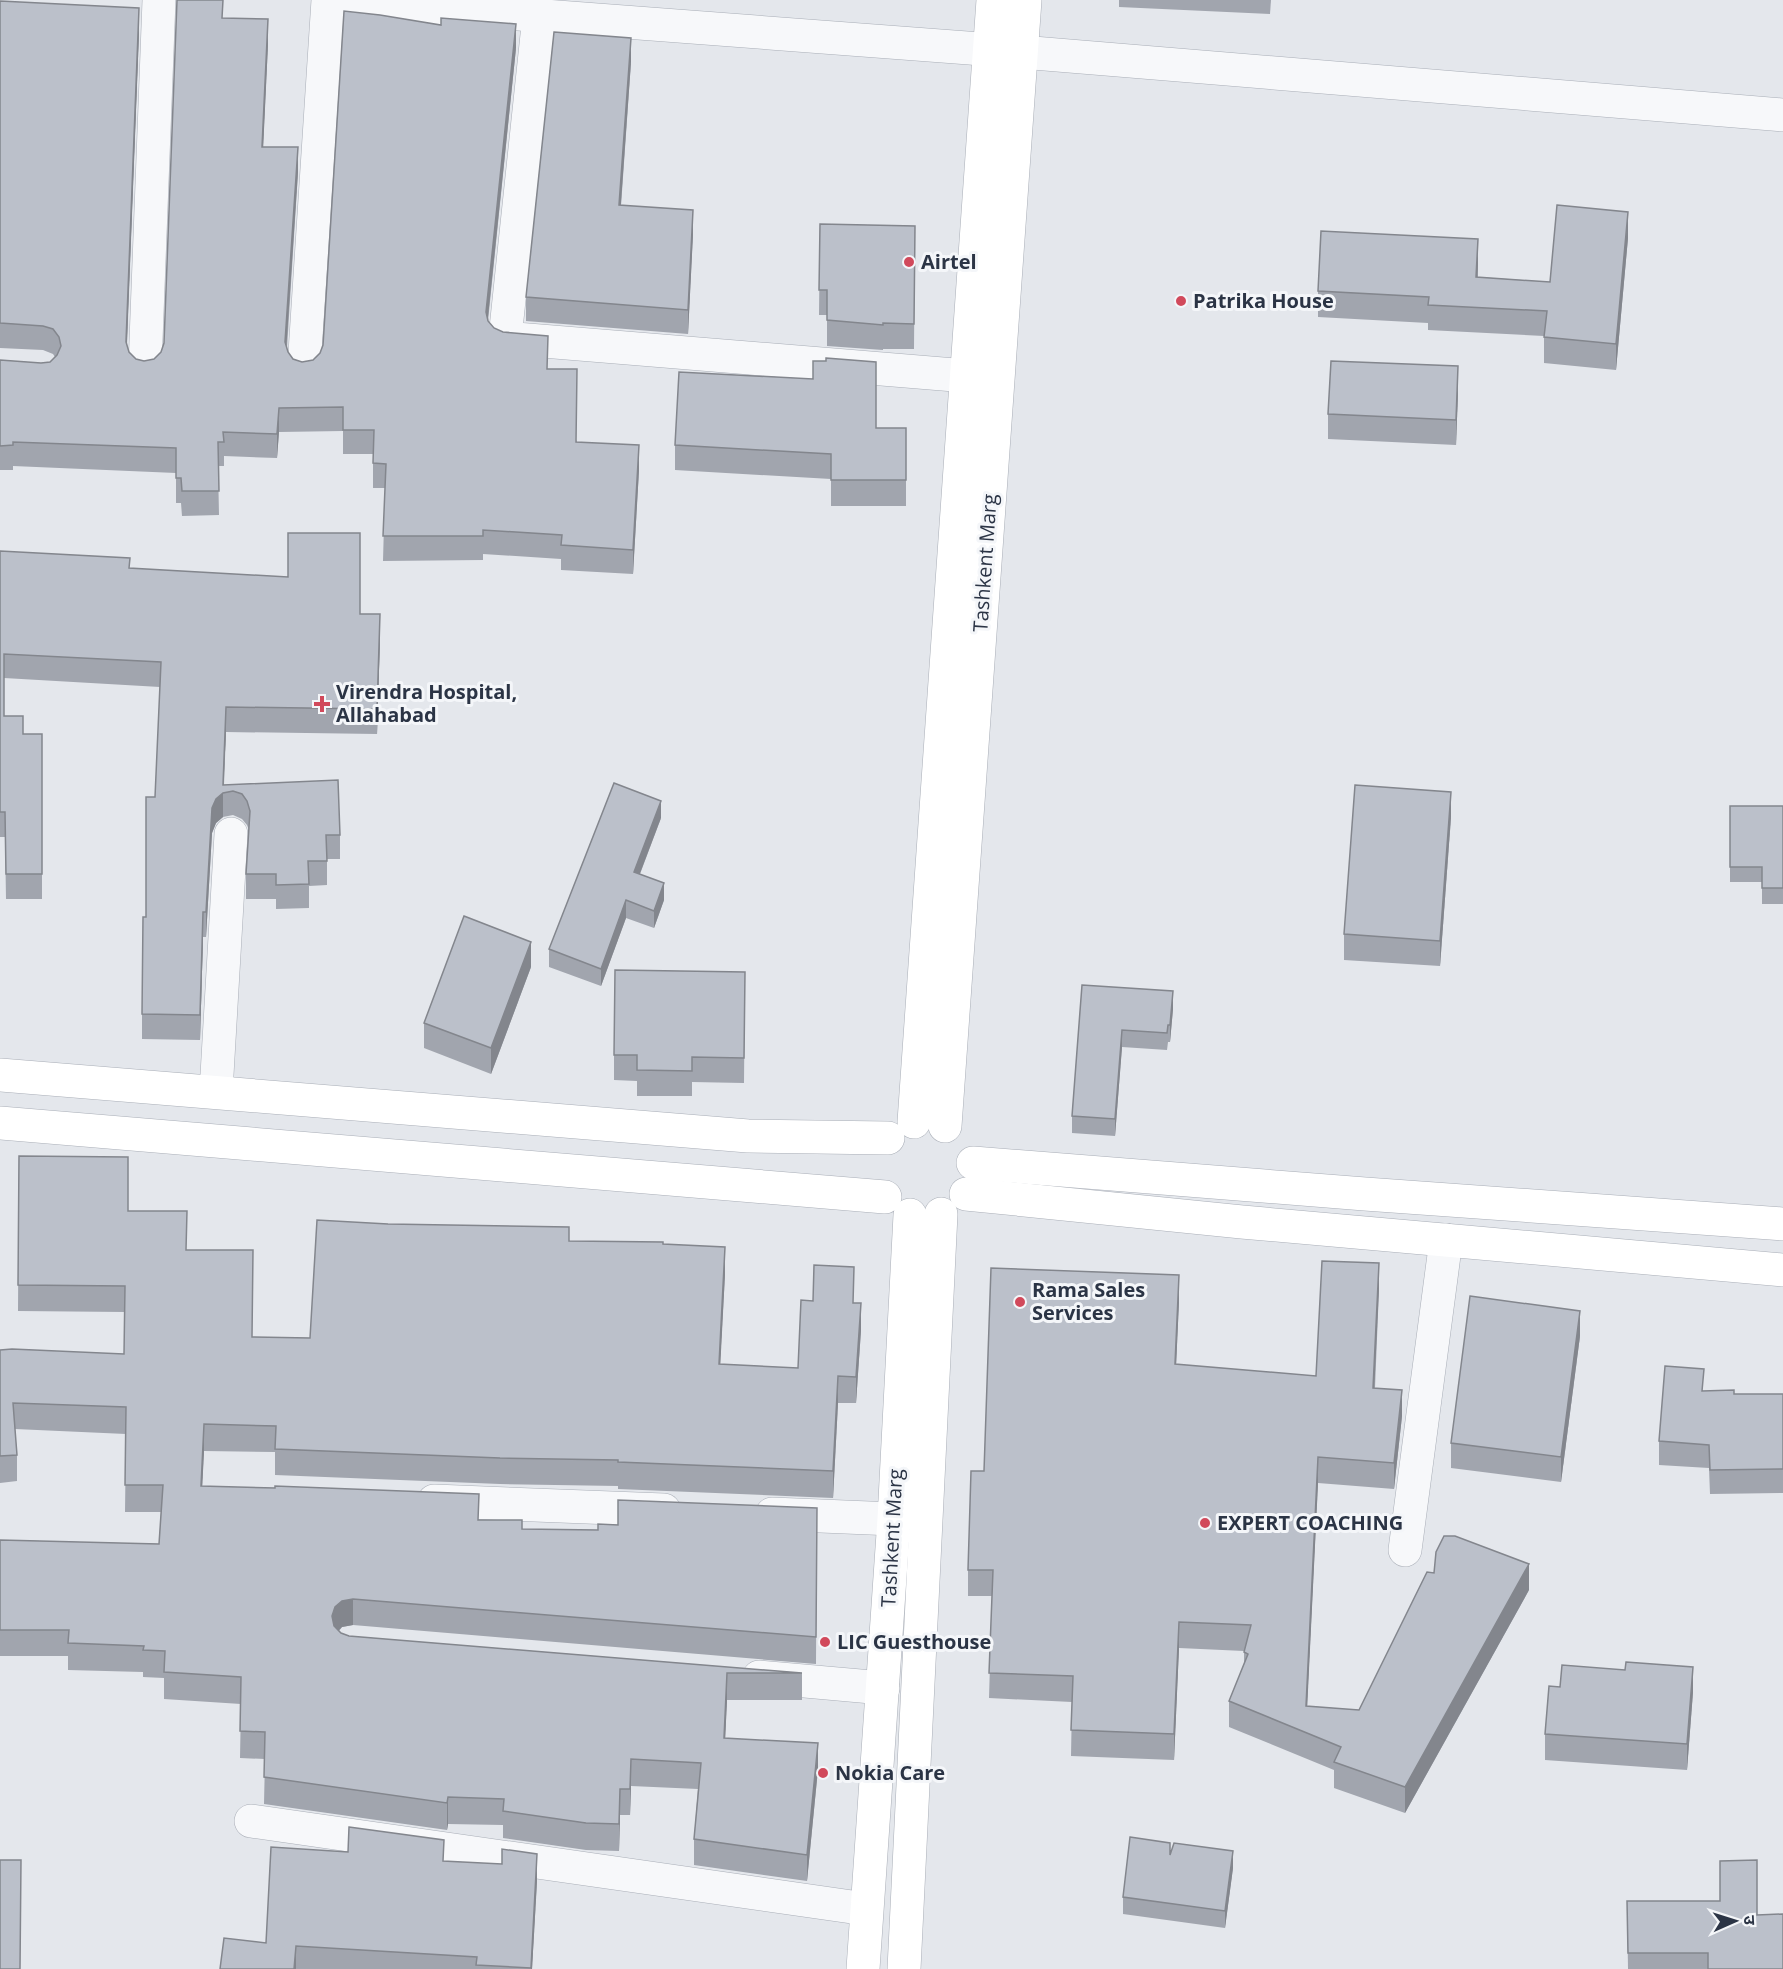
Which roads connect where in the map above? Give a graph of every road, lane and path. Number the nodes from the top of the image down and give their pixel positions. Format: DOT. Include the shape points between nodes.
graph roads {
  1 [pos="159,0"];
  2 [pos="328,0"];
  3 [pos="333,0"];
  4 [pos="993,0"];
  5 [pos="1025,0"];
  6 [pos="539,16"];
  7 [pos="1005,51"];
  8 [pos="1783,115"];
  9 [pos="145,367"];
  10 [pos="304,368"];
  11 [pos="967,376"];
  12 [pos="231,834"];
  13 [pos="0,1075"];
  14 [pos="216,1092"];
  15 [pos="0,1123"];
  16 [pos="916,1129"];
  17 [pos="973,1163"];
  18 [pos="966,1194"];
  19 [pos="912,1209"];
  20 [pos="1783,1224"];
  21 [pos="1446,1240"];
  22 [pos="1783,1270"];
  23 [pos="409,1500"];
  24 [pos="693,1511"];
  25 [pos="740,1513"];
  26 [pos="894,1519"];
  27 [pos="1405,1550"];
  28 [pos="729,1675"];
  29 [pos="883,1688"];
  30 [pos="251,1821"];
  31 [pos="866,1909"];
  32 [pos="863,1969"];
  33 [pos="903,1969"];
  1 -- 9 [label="street"];
  2 -- 10 [label="street"];
  3 -- 6 [label="street"];
  4 -- 7 [label="street, Tashkent Marg"];
  5 -- 7 [label="street, Tashkent Marg"];
  6 -- 7 [label="street"];
  6 -- 11 [label="street" via="505,338"];
  7 -- 8 [label="street"];
  7 -- 11 [label="street, Tashkent Marg"];
  7 -- 16 [label="street, Tashkent Marg"];
  11 -- 16 [label="street, Tashkent Marg"];
  12 -- 14 [label="street"];
  13 -- 14 [label="street"];
  14 -- 16 [label="street" via="748,1136"];
  15 -- 19 [label="street"];
  16 -- 17 [label="street" via="958,1134"];
  16 -- 19 [label="street" via="880,1152 876,1167 878,1183"];
  17 -- 18 [label="street"];
  17 -- 20 [label="street"];
  18 -- 19 [label="street" via="956,1206"];
  18 -- 21 [label="street"];
  19 -- 26 [label="street, Tashkent Marg"];
  19 -- 33 [label="street, Tashkent Marg"];
  21 -- 22 [label="street"];
  21 -- 27 [label="street"];
  23 -- 24 [label="street"];
  25 -- 26 [label="street"];
  26 -- 29 [label="street, Tashkent Marg"];
  28 -- 29 [label="street"];
  29 -- 31 [label="street, Tashkent Marg"];
  30 -- 31 [label="street"];
  31 -- 32 [label="street, Tashkent Marg"];
}
